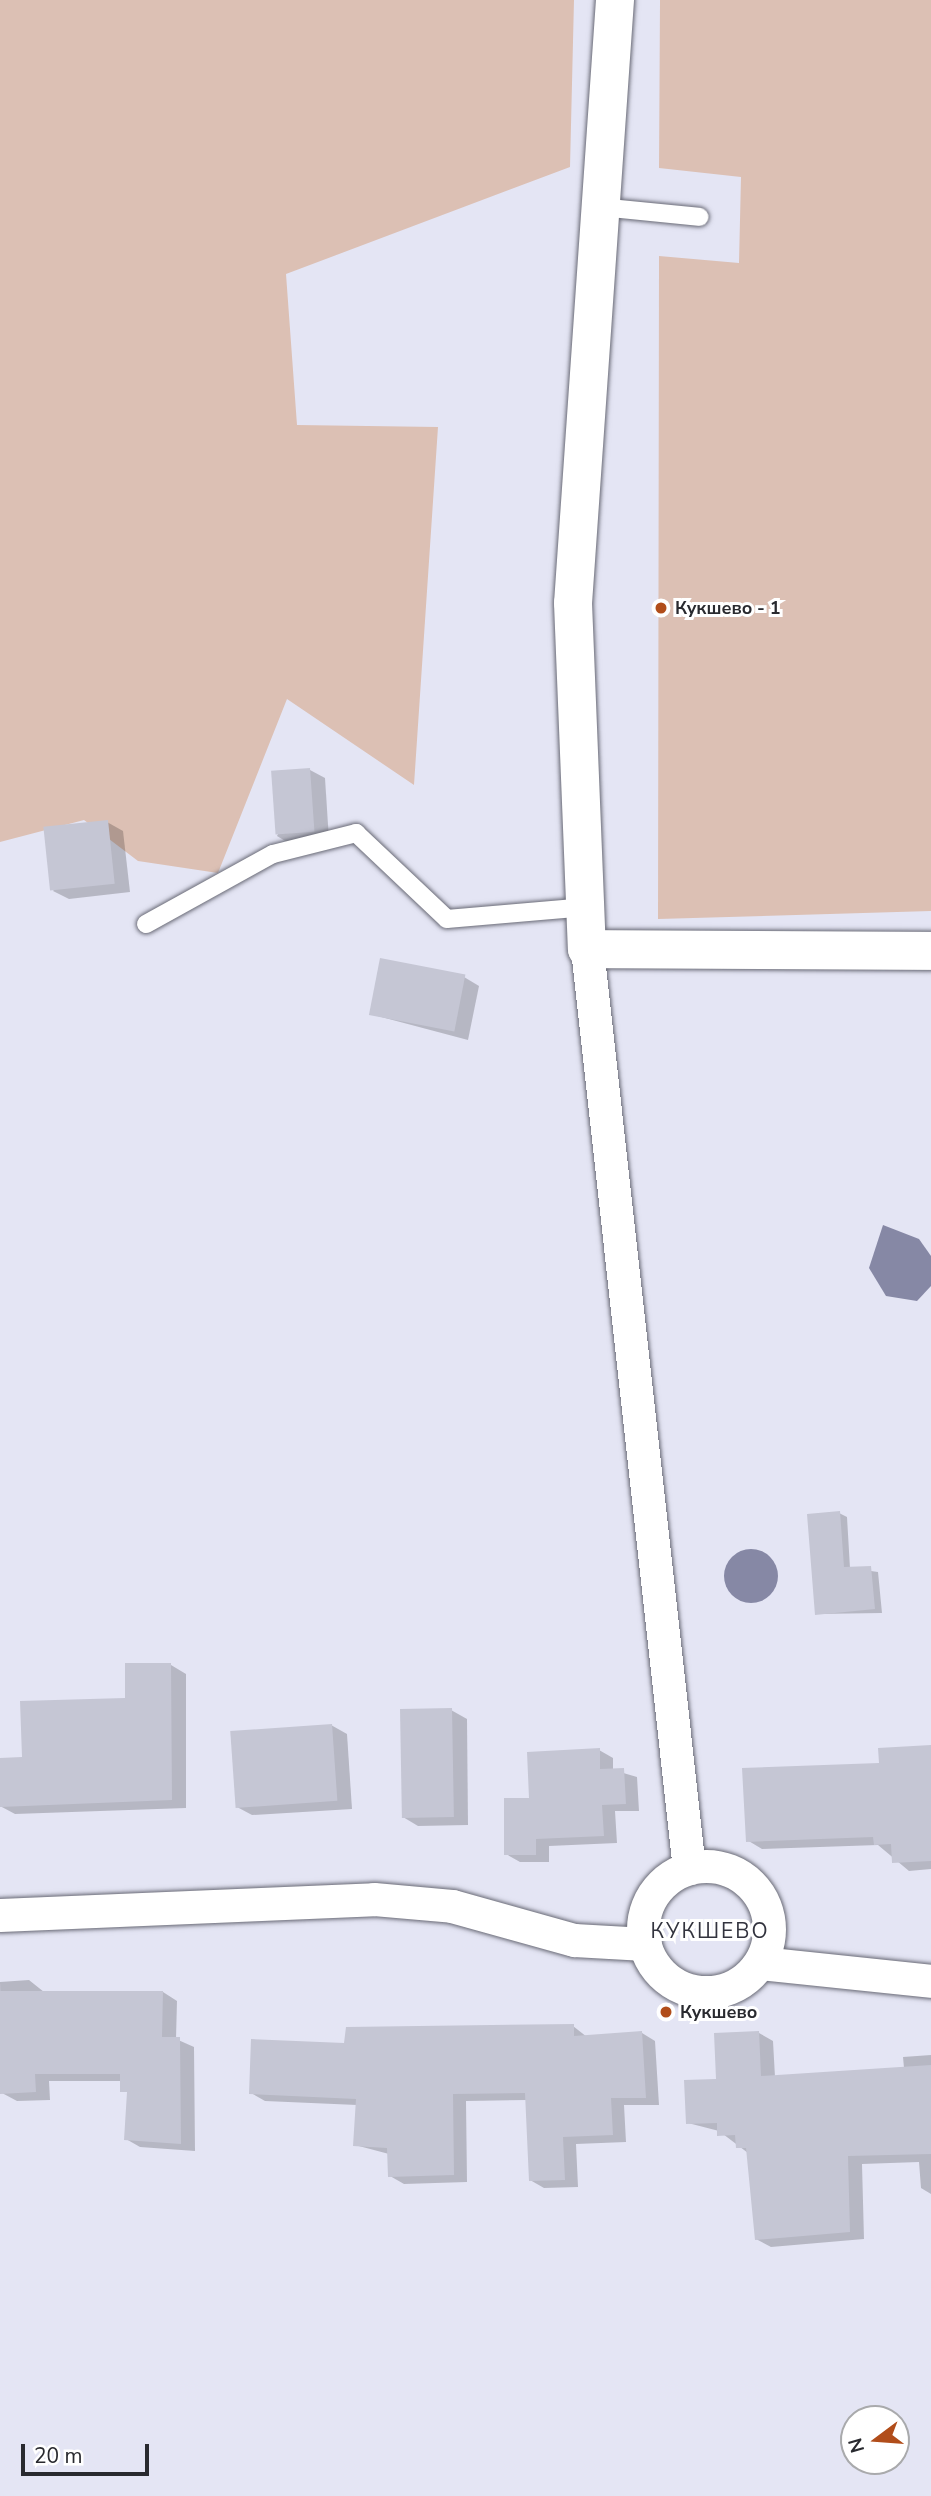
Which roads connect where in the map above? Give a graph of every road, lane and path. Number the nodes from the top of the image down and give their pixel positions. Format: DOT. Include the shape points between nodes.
graph roads {
  1 [pos="615,0"];
  2 [pos="600,207"];
  3 [pos="700,217"];
  4 [pos="586,907"];
  5 [pos="146,924"];
  6 [pos="587,949"];
  7 [pos="931,951"];
  8 [pos="689,1868"];
  9 [pos="0,1915"];
  10 [pos="645,1944"];
  11 [pos="760,1963"];
  12 [pos="931,1980"];
  1 -- 2 [label="street"];
  2 -- 3 [label="lane"];
  2 -- 4 [label="street" via="573,603"];
  4 -- 5 [label="lane" via="447,919 356,833 273,854"];
  4 -- 6 [label="street"];
  6 -- 7 [label="street"];
  6 -- 8 [label="street"];
  8 -- 10 [label="street" via="659,1887 648,1904"];
  8 -- 11 [label="street" via="714,1866 751,1883 769,1922"];
  9 -- 10 [label="street" via="374,1899 452,1906 574,1940"];
  10 -- 11 [label="street" via="666,1978 706,1993 727,1989"];
  11 -- 12 [label="street"];
}
